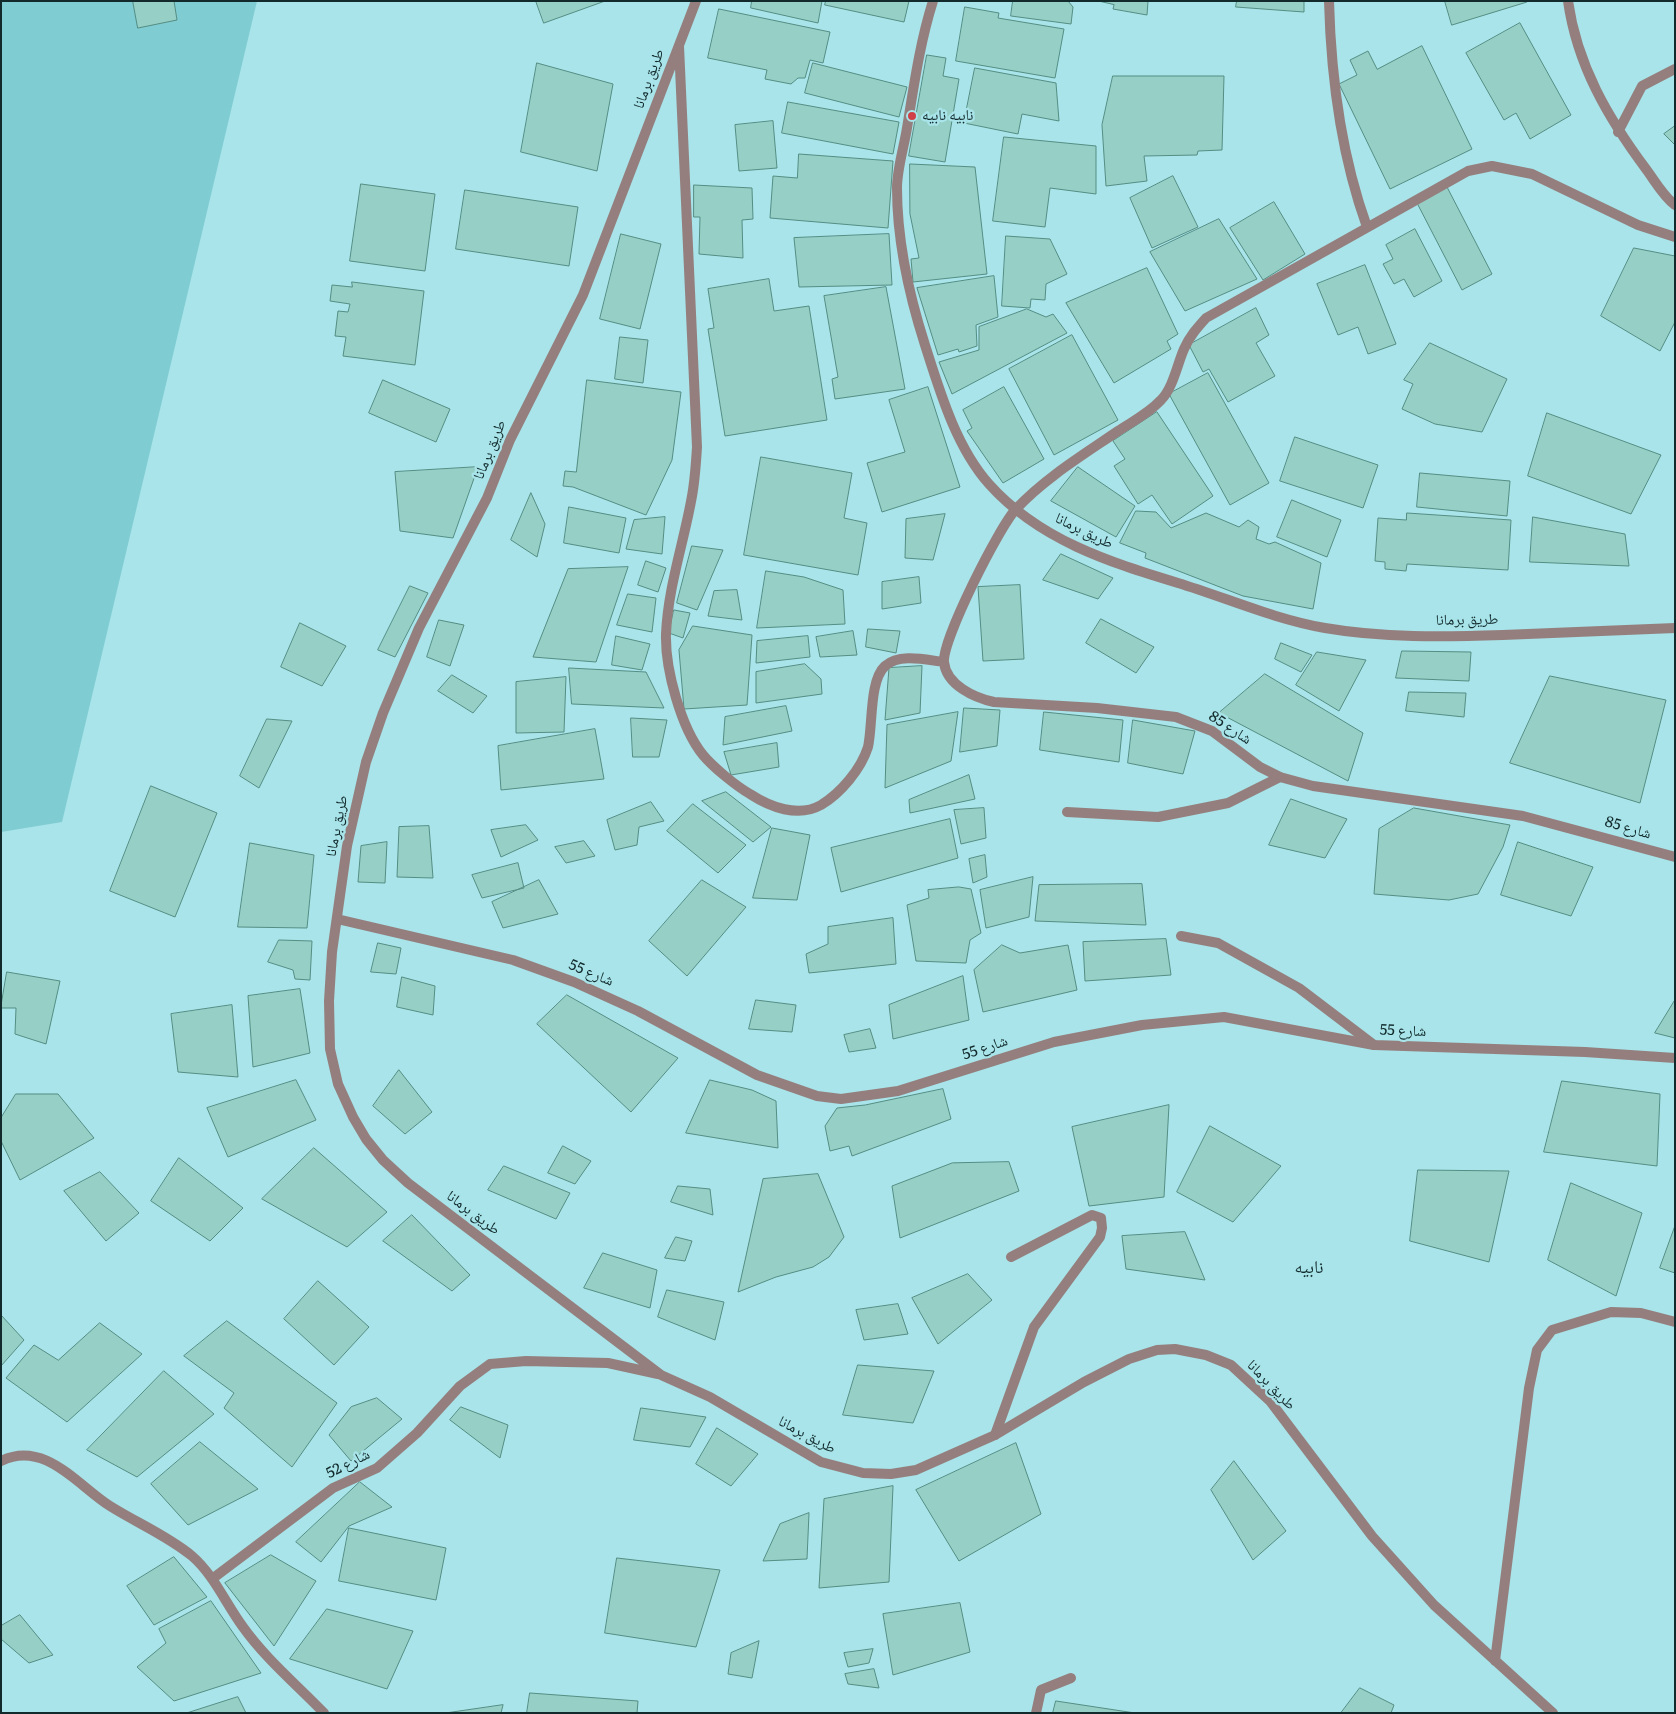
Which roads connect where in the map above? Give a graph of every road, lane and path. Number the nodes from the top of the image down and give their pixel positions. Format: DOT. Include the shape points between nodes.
graph roads {
  1 [pos="696,1"];
  2 [pos="933,1"];
  3 [pos="1329,1"];
  4 [pos="1568,1"];
  5 [pos="679,42"];
  6 [pos="1675,69"];
  7 [pos="1618,132"];
  8 [pos="1675,205"];
  9 [pos="1367,227"];
  10 [pos="1675,237"];
  11 [pos="1016,509"];
  12 [pos="1675,628"];
  13 [pos="944,662"];
  14 [pos="1280,777"];
  15 [pos="1066,812"];
  16 [pos="1675,857"];
  17 [pos="337,919"];
  18 [pos="1182,936"];
  19 [pos="1374,1045"];
  20 [pos="1675,1058"];
  21 [pos="1011,1257"];
  22 [pos="1675,1322"];
  23 [pos="662,1375"];
  24 [pos="995,1435"];
  25 [pos="1,1461"];
  26 [pos="212,1579"];
  27 [pos="1495,1660"];
  28 [pos="1071,1678"];
  29 [pos="324,1713"];
  30 [pos="1036,1713"];
  31 [pos="1553,1713"];
  1 -- 5 [label="street, طريق برمانا"];
  2 -- 11 [label="street, طريق برمانا" via="924,28 897,186 910,296 938,386 965,448 987,482"];
  3 -- 9 [label="street" via="1334,80 1345,153"];
  4 -- 7 [label="street" via="1575,35 1593,87"];
  5 -- 13 [label="street" via="697,447 693,495 666,634 670,676 682,717 703,755 746,791 773,807 786,810 813,808 839,791 867,748 877,679 885,666 902,658"];
  5 -- 17 [label="street, طريق برمانا" via="583,295 510,440 487,498 419,628 383,713 366,762 347,846"];
  6 -- 7 [label="street" via="1642,86"];
  7 -- 8 [label="street"];
  9 -- 10 [label="street" via="1468,171 1492,166 1532,174 1638,225"];
  9 -- 11 [label="street" via="1206,318 1191,335 1163,398 1137,420 1063,469"];
  11 -- 12 [label="street, طريق برمانا" via="1089,554 1284,619 1326,628 1390,636 1468,636"];
  11 -- 13 [label="street" via="980,568 948,641"];
  13 -- 14 [label="street, شارع 85" via="949,674 972,696 994,702 1157,714 1194,723 1212,731 1260,767"];
  14 -- 15 [label="street" via="1228,803 1158,817"];
  14 -- 16 [label="street, شارع 85" via="1314,786 1523,816"];
  17 -- 19 [label="street, شارع 55" via="513,960 574,982 638,1011 757,1075 816,1096 841,1099 898,1091 1054,1042 1103,1031 1185,1020 1224,1017"];
  17 -- 23 [label="street, طريق برمانا" via="329,1001 330,1049 338,1084 366,1139 408,1183"];
  18 -- 19 [label="street" via="1218,943 1299,988"];
  19 -- 20 [label="street, شارع 55"];
  21 -- 24 [label="street" via="1092,1215 1101,1218 1100,1237 1034,1327"];
  22 -- 27 [label="street" via="1640,1312 1612,1312 1552,1330 1537,1350 1528,1388"];
  23 -- 24 [label="street, طريق برمانا" via="710,1396 821,1462 863,1474 916,1470"];
  23 -- 26 [label="street, شارع 52" via="608,1362 490,1364 460,1386 417,1434 377,1468 333,1488"];
  24 -- 27 [label="street, طريق برمانا" via="1091,1378 1129,1359 1157,1350 1206,1354 1231,1365 1270,1401 1378,1543 1434,1605"];
  25 -- 26 [label="street" via="24,1456 46,1460 65,1469 109,1506 191,1556"];
  26 -- 29 [label="street" via="257,1645"];
  27 -- 31 [label="street, طريق برمانا"];
  28 -- 30 [label="street" via="1041,1690"];
}
